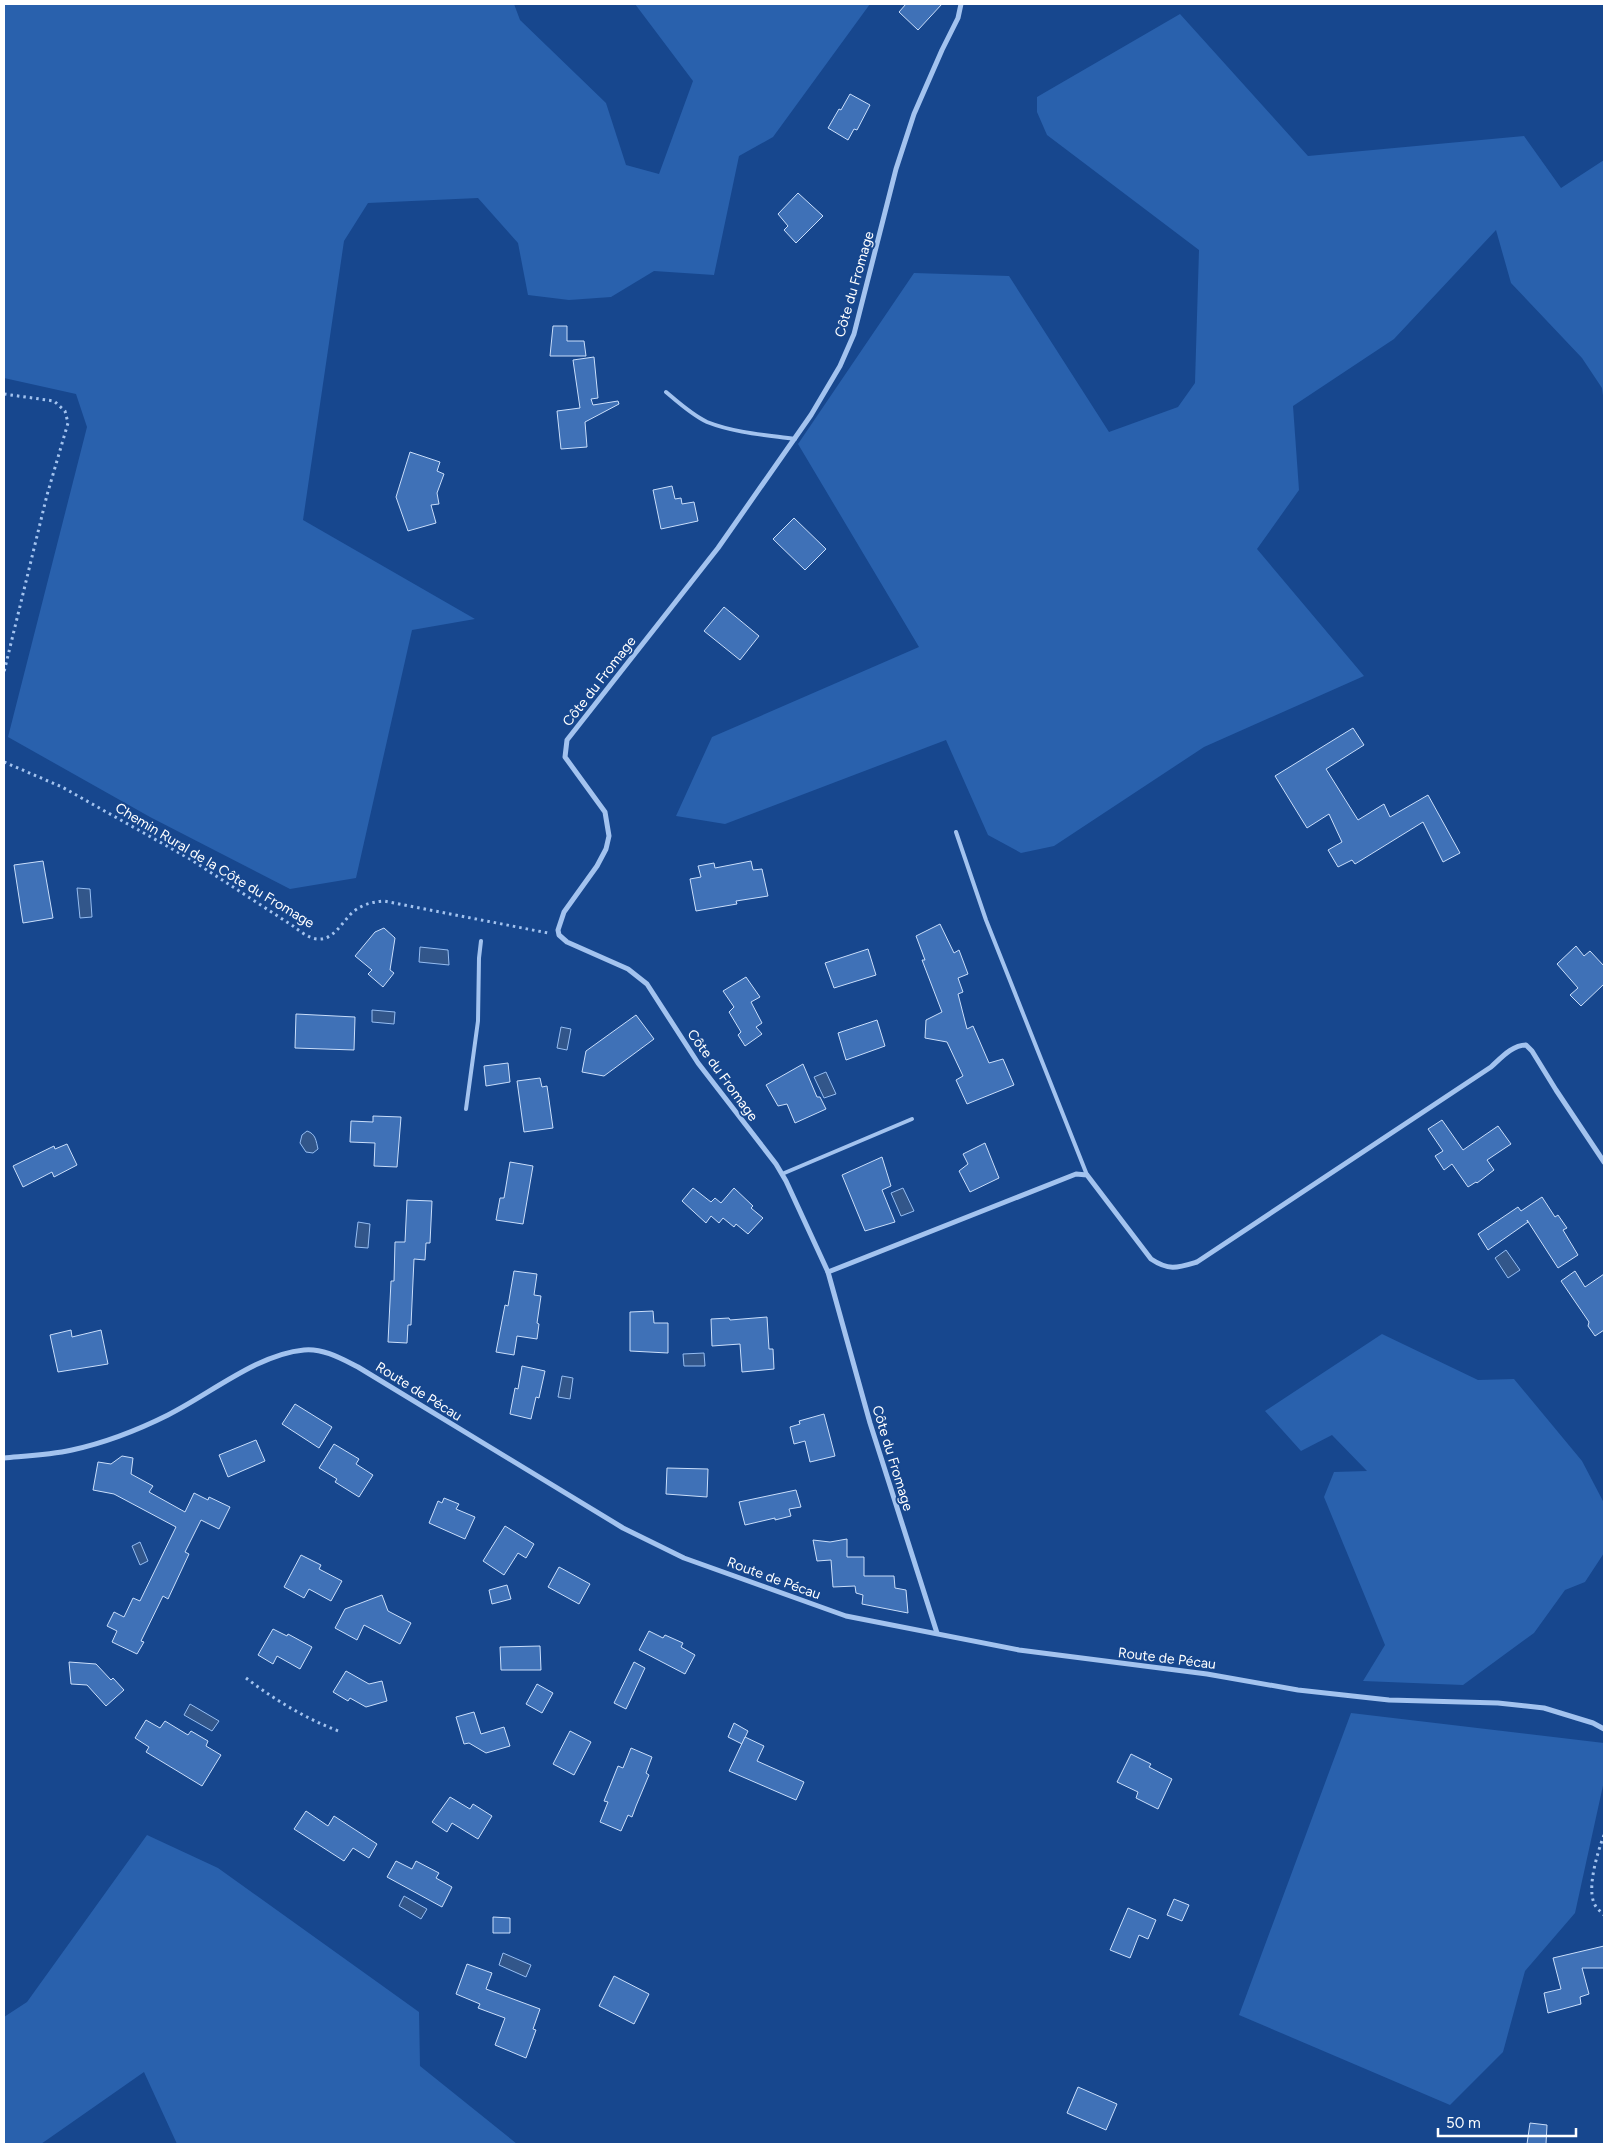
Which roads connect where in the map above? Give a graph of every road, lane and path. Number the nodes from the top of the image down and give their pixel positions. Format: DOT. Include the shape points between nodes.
graph roads {
  1 [pos="961,4"];
  2 [pos="666,392"];
  3 [pos="4,394"];
  4 [pos="795,439"];
  5 [pos="4,672"];
  6 [pos="4,762"];
  7 [pos="956,832"];
  8 [pos="559,935"];
  9 [pos="481,941"];
  10 [pos="466,1109"];
  11 [pos="912,1119"];
  12 [pos="1604,1162"];
  13 [pos="782,1174"];
  14 [pos="1087,1175"];
  15 [pos="828,1272"];
  16 [pos="4,1458"];
  17 [pos="938,1633"];
  18 [pos="246,1678"];
  19 [pos="1604,1729"];
  20 [pos="341,1732"];
  21 [pos="1604,1835"];
  22 [pos="1604,1915"];
  1 -- 4 [label="street, Côte du Fromage" via="958,18 914,114 896,169 854,334 840,366"];
  2 -- 4 [label="lane" via="707,421 742,432"];
  3 -- 5 [label="path" via="54,401 65,410 68,423"];
  4 -- 8 [label="street, Côte du Fromage" via="718,548 567,740 565,757 605,812 609,836 597,866 564,912"];
  6 -- 8 [label="path, Chemin Rural de la Côte du Fromage" via="62,787 190,859 318,939 331,935 353,912 366,904 384,901"];
  7 -- 14 [label="lane" via="986,920"];
  8 -- 13 [label="street, Côte du Fromage" via="567,942 628,969 647,984 698,1063"];
  9 -- 10 [label="lane" via="478,1021"];
  11 -- 13 [label="lane"];
  12 -- 14 [label="street" via="1532,1051 1522,1045 1197,1262 1174,1268 1162,1266 1151,1259"];
  13 -- 15 [label="street, Côte du Fromage"];
  14 -- 15 [label="street" via="1076,1174"];
  15 -- 17 [label="street, Côte du Fromage" via="870,1422"];
  16 -- 17 [label="street, Route de Pécau" via="73,1450 109,1439 168,1416 273,1356 315,1350 358,1367 623,1528 684,1558 846,1616"];
  17 -- 19 [label="street, Route de Pécau" via="1019,1650 1207,1674 1298,1690 1389,1700 1498,1703 1544,1708"];
  18 -- 20 [label="path" via="283,1704"];
  21 -- 22 [label="path" via="1598,1851 1592,1896 1596,1908"];
}
